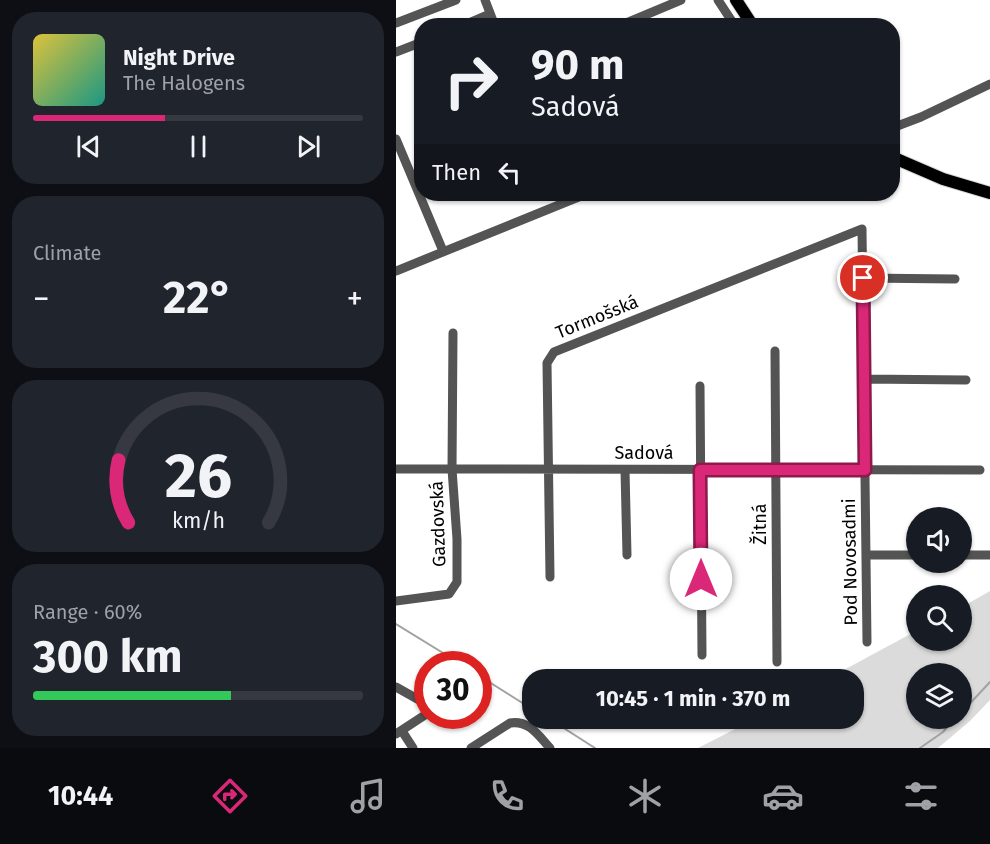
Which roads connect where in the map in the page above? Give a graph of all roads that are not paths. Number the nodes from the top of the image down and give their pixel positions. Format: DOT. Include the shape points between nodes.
graph roads {
  1 [pos="456,0"];
  2 [pos="485,0"];
  3 [pos="681,0"];
  4 [pos="718,0"];
  5 [pos="736,0"];
  6 [pos="490,14"];
  7 [pos="481,18"];
  8 [pos="492,18"];
  9 [pos="638,18"];
  10 [pos="730,18"];
  11 [pos="748,18"];
  12 [pos="396,23"];
  13 [pos="414,45"];
  14 [pos="396,52"];
  15 [pos="990,84"];
  16 [pos="900,125"];
  17 [pos="396,139"];
  18 [pos="900,160"];
  19 [pos="414,182"];
  20 [pos="990,193"];
  21 [pos="422,201"];
  22 [pos="558,201"];
  23 [pos="862,229"];
  24 [pos="443,251"];
  25 [pos="396,271"];
  26 [pos="863,278"];
  27 [pos="955,279"];
  28 [pos="453,333"];
  29 [pos="775,351"];
  30 [pos="864,379"];
  31 [pos="966,380"];
  32 [pos="700,386"];
  33 [pos="396,469"];
  34 [pos="453,470"];
  35 [pos="548,470"];
  36 [pos="624,470"];
  37 [pos="700,470"];
  38 [pos="776,470"];
  39 [pos="865,470"];
  40 [pos="980,470"];
  41 [pos="627,555"];
  42 [pos="866,555"];
  43 [pos="906,555"];
  44 [pos="972,555"];
  45 [pos="990,555"];
  46 [pos="550,577"];
  47 [pos="396,601"];
  48 [pos="867,642"];
  49 [pos="702,655"];
  50 [pos="777,662"];
  51 [pos="396,687"];
  52 [pos="414,697"];
  53 [pos="414,723"];
  54 [pos="399,733"];
  55 [pos="413,748"];
  56 [pos="471,748"];
  57 [pos="550,748"];
  1 -- 12 [label="street"];
  2 -- 6 [label="street"];
  3 -- 9 [label="street"];
  4 -- 10 [label="street"];
  5 -- 11 [label="main road"];
  6 -- 7 [label="street"];
  6 -- 8 [label="street"];
  13 -- 14 [label="street"];
  15 -- 16 [label="street"];
  17 -- 19 [label="street"];
  18 -- 20 [label="main road"];
  21 -- 24 [label="street"];
  22 -- 24 [label="street"];
  23 -- 26 [label="street, Pod Novosadmi"];
  23 -- 35 [label="street, Tormošská" via="554,351 547,363"];
  24 -- 25 [label="street"];
  26 -- 27 [label="street"];
  26 -- 30 [label="street, Pod Novosadmi"];
  28 -- 34 [label="street"];
  29 -- 38 [label="street, Žitná"];
  30 -- 31 [label="street"];
  30 -- 39 [label="street, Pod Novosadmi"];
  32 -- 37 [label="street"];
  33 -- 34 [label="street, Sadová"];
  34 -- 35 [label="street, Sadová"];
  34 -- 47 [label="street, Gazdovská" via="457,582 449,594"];
  35 -- 36 [label="street, Sadová"];
  35 -- 46 [label="street, Tormošská"];
  36 -- 37 [label="street, Sadová"];
  36 -- 41 [label="street"];
  37 -- 38 [label="street, Sadová"];
  37 -- 49 [label="street"];
  38 -- 39 [label="street, Sadová"];
  38 -- 50 [label="street, Žitná"];
  39 -- 40 [label="street, Sadová"];
  39 -- 42 [label="street, Pod Novosadmi"];
  42 -- 43 [label="street"];
  42 -- 48 [label="street, Pod Novosadmi"];
  44 -- 45 [label="street"];
  51 -- 52 [label="street"];
  53 -- 54 [label="street"];
  54 -- 55 [label="street"];
  56 -- 57 [label="street" via="518,722 530,726"];
}
